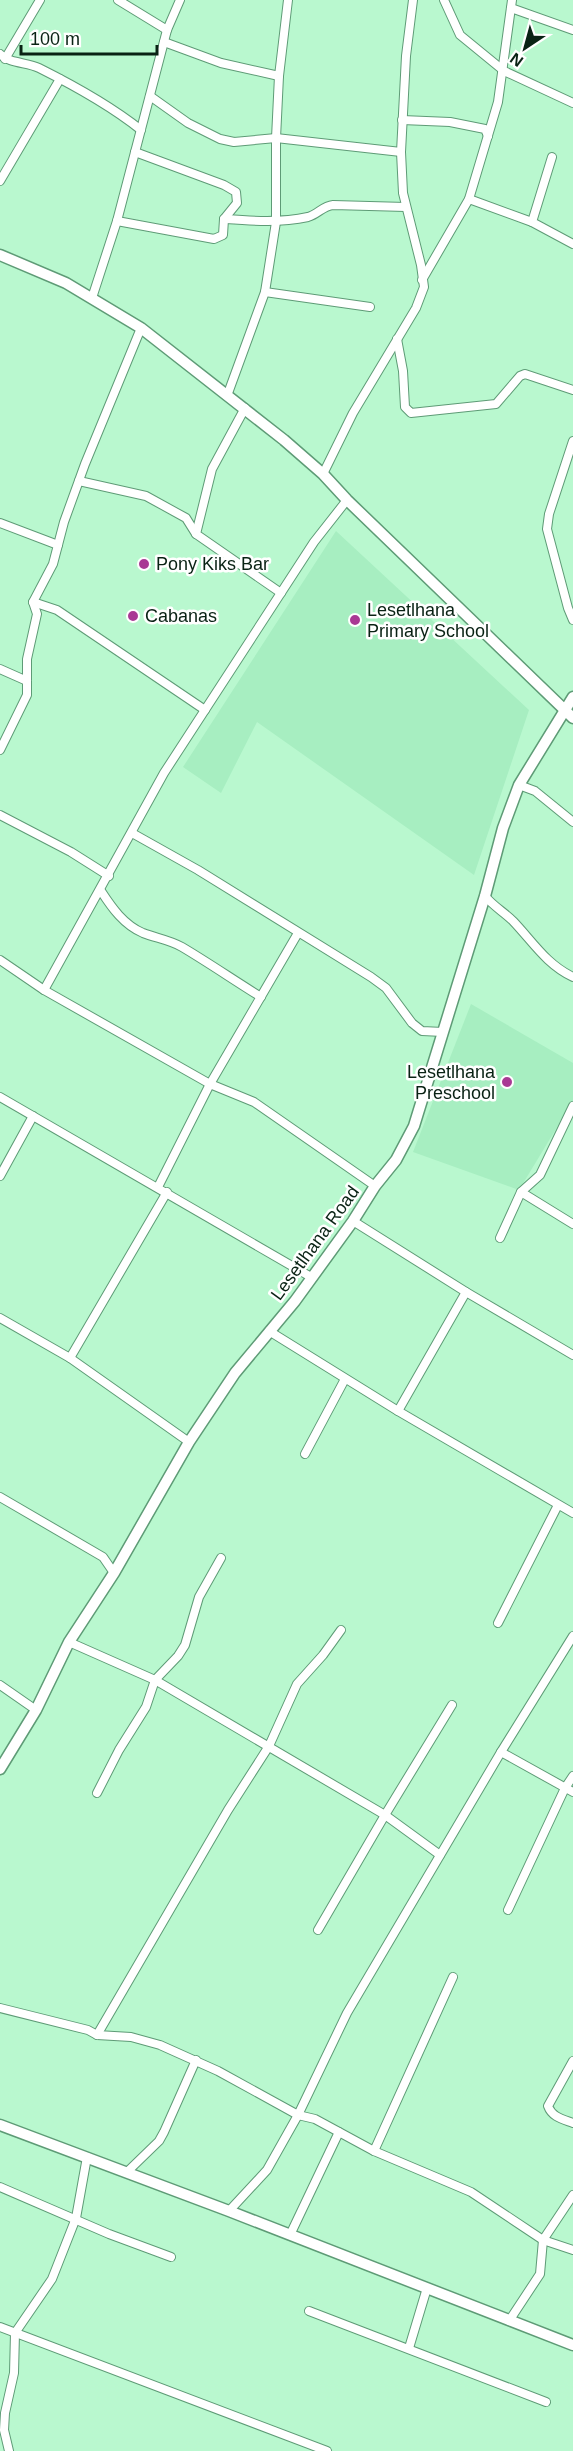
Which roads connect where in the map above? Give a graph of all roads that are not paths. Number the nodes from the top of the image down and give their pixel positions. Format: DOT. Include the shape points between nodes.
graph roads {
  1 [pos="40,0"];
  2 [pos="118,0"];
  3 [pos="180,0"];
  4 [pos="288,0"];
  5 [pos="413,0"];
  6 [pos="444,0"];
  7 [pos="512,4"];
  8 [pos="167,30"];
  9 [pos="573,30"];
  10 [pos="164,42"];
  11 [pos="2,57"];
  12 [pos="504,71"];
  13 [pos="279,76"];
  14 [pos="60,79"];
  15 [pos="150,96"];
  16 [pos="573,103"];
  17 [pos="402,120"];
  18 [pos="141,130"];
  19 [pos="488,136"];
  20 [pos="276,138"];
  21 [pos="135,152"];
  22 [pos="401,152"];
  23 [pos="552,157"];
  24 [pos="0,181"];
  25 [pos="469,199"];
  26 [pos="406,207"];
  27 [pos="224,219"];
  28 [pos="117,221"];
  29 [pos="276,222"];
  30 [pos="532,222"];
  31 [pos="573,244"];
  32 [pos="0,255"];
  33 [pos="422,280"];
  34 [pos="265,292"];
  35 [pos="92,298"];
  36 [pos="370,307"];
  37 [pos="141,328"];
  38 [pos="397,339"];
  39 [pos="573,390"];
  40 [pos="227,396"];
  41 [pos="245,408"];
  42 [pos="573,441"];
  43 [pos="323,474"];
  44 [pos="79,481"];
  45 [pos="347,500"];
  46 [pos="0,523"];
  47 [pos="195,534"];
  48 [pos="58,545"];
  49 [pos="281,592"];
  50 [pos="33,602"];
  51 [pos="573,620"];
  52 [pos="0,669"];
  53 [pos="27,681"];
  54 [pos="573,697"];
  55 [pos="205,710"];
  56 [pos="563,710"];
  57 [pos="573,718"];
  58 [pos="0,750"];
  59 [pos="519,785"];
  60 [pos="0,815"];
  61 [pos="573,822"];
  62 [pos="132,832"];
  63 [pos="109,876"];
  64 [pos="100,891"];
  65 [pos="485,896"];
  66 [pos="298,933"];
  67 [pos="0,960"];
  68 [pos="573,976"];
  69 [pos="44,990"];
  70 [pos="261,997"];
  71 [pos="443,1032"];
  72 [pos="210,1084"];
  73 [pos="0,1096"];
  74 [pos="572,1109"];
  75 [pos="33,1116"];
  76 [pos="0,1176"];
  77 [pos="375,1186"];
  78 [pos="158,1187"];
  79 [pos="167,1192"];
  80 [pos="521,1192"];
  81 [pos="353,1221"];
  82 [pos="573,1224"];
  83 [pos="500,1238"];
  84 [pos="311,1277"];
  85 [pos="466,1292"];
  86 [pos="0,1318"];
  87 [pos="269,1331"];
  88 [pos="573,1355"];
  89 [pos="70,1358"];
  90 [pos="345,1379"];
  91 [pos="398,1411"];
  92 [pos="189,1442"];
  93 [pos="305,1454"];
  94 [pos="0,1497"];
  95 [pos="558,1505"];
  96 [pos="573,1513"];
  97 [pos="221,1558"];
  98 [pos="114,1573"];
  99 [pos="498,1623"];
  100 [pos="341,1630"];
  101 [pos="573,1636"];
  102 [pos="69,1642"];
  103 [pos="155,1680"];
  104 [pos="0,1685"];
  105 [pos="452,1705"];
  106 [pos="36,1710"];
  107 [pos="269,1746"];
  108 [pos="501,1752"];
  109 [pos="0,1769"];
  110 [pos="573,1776"];
  111 [pos="569,1790"];
  112 [pos="97,1793"];
  113 [pos="385,1815"];
  114 [pos="440,1855"];
  115 [pos="508,1910"];
  116 [pos="318,1930"];
  117 [pos="453,1977"];
  118 [pos="0,2008"];
  119 [pos="97,2035"];
  120 [pos="196,2060"];
  121 [pos="573,2061"];
  122 [pos="298,2115"];
  123 [pos="573,2123"];
  124 [pos="0,2125"];
  125 [pos="339,2132"];
  126 [pos="374,2151"];
  127 [pos="87,2157"];
  128 [pos="127,2172"];
  129 [pos="0,2187"];
  130 [pos="573,2195"];
  131 [pos="229,2211"];
  132 [pos="76,2218"];
  133 [pos="290,2235"];
  134 [pos="543,2240"];
  135 [pos="573,2250"];
  136 [pos="171,2257"];
  137 [pos="427,2288"];
  138 [pos="309,2312"];
  139 [pos="509,2321"];
  140 [pos="0,2327"];
  141 [pos="15,2333"];
  142 [pos="573,2345"];
  143 [pos="409,2348"];
  144 [pos="546,2402"];
  145 [pos="9,2451"];
  146 [pos="327,2451"];
  1 -- 11 [label="street"];
  2 -- 8 [label="street"];
  3 -- 8 [label="street"];
  4 -- 13 [label="street"];
  5 -- 17 [label="street"];
  6 -- 12 [label="street" via="460,35"];
  7 -- 9 [label="street"];
  7 -- 12 [label="street"];
  8 -- 10 [label="street"];
  10 -- 13 [label="street" via="221,63"];
  10 -- 15 [label="street"];
  11 -- 14 [label="street" via="36,66"];
  12 -- 16 [label="street"];
  12 -- 19 [label="street"];
  13 -- 20 [label="street"];
  14 -- 18 [label="street"];
  14 -- 24 [label="street"];
  15 -- 18 [label="street"];
  15 -- 20 [label="street" via="188,123 220,139 234,142"];
  17 -- 19 [label="street" via="450,122 485,129"];
  17 -- 22 [label="street"];
  18 -- 21 [label="street"];
  19 -- 25 [label="street"];
  20 -- 22 [label="street"];
  20 -- 29 [label="street"];
  21 -- 27 [label="street" via="236,192 237,203"];
  21 -- 28 [label="street"];
  22 -- 26 [label="street"];
  23 -- 30 [label="street"];
  25 -- 30 [label="street"];
  25 -- 33 [label="street"];
  26 -- 29 [label="street" via="333,205 311,216"];
  26 -- 33 [label="street"];
  27 -- 28 [label="street" via="223,235 214,240"];
  27 -- 29 [label="street"];
  28 -- 35 [label="street"];
  29 -- 34 [label="street"];
  30 -- 31 [label="street"];
  32 -- 35 [label="street" via="40,270"];
  33 -- 38 [label="street" via="424,287 416,308"];
  34 -- 36 [label="street"];
  34 -- 40 [label="street"];
  35 -- 37 [label="street"];
  37 -- 40 [label="street"];
  37 -- 44 [label="street"];
  38 -- 39 [label="street" via="405,407 411,413 496,404 525,374"];
  38 -- 43 [label="street" via="353,413"];
  40 -- 41 [label="street"];
  41 -- 43 [label="street"];
  41 -- 47 [label="street" via="212,469"];
  42 -- 51 [label="street" via="547,529"];
  43 -- 45 [label="street"];
  44 -- 47 [label="street" via="146,496 186,518"];
  44 -- 48 [label="street"];
  45 -- 49 [label="street"];
  45 -- 56 [label="street"];
  46 -- 48 [label="street"];
  47 -- 49 [label="street"];
  48 -- 50 [label="street" via="53,564"];
  49 -- 55 [label="street"];
  50 -- 53 [label="street" via="37,614 27,659"];
  50 -- 55 [label="street" via="57,610"];
  52 -- 53 [label="street"];
  53 -- 58 [label="street" via="24,704"];
  54 -- 56 [label="street, Lesetlhana Road"];
  55 -- 62 [label="street"];
  56 -- 57 [label="street"];
  56 -- 59 [label="street, Lesetlhana Road"];
  59 -- 61 [label="street" via="536,791"];
  59 -- 65 [label="street, Lesetlhana Road"];
  60 -- 63 [label="street"];
  62 -- 63 [label="street"];
  62 -- 66 [label="street"];
  63 -- 64 [label="street"];
  64 -- 69 [label="street"];
  64 -- 70 [label="street" via="128,924 181,946"];
  65 -- 68 [label="street" via="549,962"];
  65 -- 71 [label="street, Lesetlhana Road"];
  66 -- 70 [label="street"];
  66 -- 71 [label="street" via="344,958 386,988 422,1031"];
  67 -- 69 [label="street"];
  69 -- 72 [label="street"];
  70 -- 72 [label="street"];
  71 -- 77 [label="street, Lesetlhana Road" via="414,1126 396,1160"];
  72 -- 77 [label="street" via="254,1102"];
  72 -- 78 [label="street"];
  73 -- 75 [label="street"];
  74 -- 80 [label="street" via="540,1175"];
  75 -- 76 [label="street"];
  75 -- 78 [label="street"];
  77 -- 81 [label="street, Lesetlhana Road"];
  78 -- 79 [label="street"];
  79 -- 84 [label="street"];
  79 -- 89 [label="street"];
  80 -- 82 [label="street"];
  80 -- 83 [label="street"];
  81 -- 84 [label="street, Lesetlhana Road"];
  81 -- 85 [label="street"];
  84 -- 87 [label="street, Lesetlhana Road"];
  85 -- 88 [label="street"];
  85 -- 91 [label="street"];
  86 -- 89 [label="street"];
  87 -- 90 [label="street"];
  87 -- 92 [label="street, Lesetlhana Road" via="235,1373"];
  89 -- 92 [label="street"];
  90 -- 91 [label="street"];
  90 -- 93 [label="street"];
  91 -- 95 [label="street"];
  92 -- 98 [label="street, Lesetlhana Road"];
  94 -- 98 [label="street" via="104,1557"];
  95 -- 96 [label="street"];
  95 -- 99 [label="street"];
  97 -- 103 [label="street" via="199,1597 185,1644"];
  98 -- 102 [label="street, Lesetlhana Road"];
  100 -- 107 [label="street" via="297,1684"];
  101 -- 108 [label="street"];
  102 -- 103 [label="street"];
  102 -- 106 [label="street, Lesetlhana Road"];
  103 -- 107 [label="street"];
  103 -- 112 [label="street" via="146,1707 118,1750"];
  104 -- 106 [label="street"];
  105 -- 113 [label="street"];
  106 -- 109 [label="street, Lesetlhana Road"];
  107 -- 113 [label="street"];
  107 -- 119 [label="street"];
  108 -- 111 [label="street"];
  108 -- 114 [label="street"];
  110 -- 111 [label="street"];
  111 -- 115 [label="street"];
  113 -- 114 [label="street"];
  113 -- 116 [label="street"];
  114 -- 122 [label="street" via="347,2013"];
  117 -- 126 [label="street"];
  118 -- 119 [label="street"];
  119 -- 120 [label="street" via="131,2037"];
  120 -- 122 [label="street"];
  120 -- 128 [label="street" via="159,2141"];
  121 -- 123 [label="street" via="548,2106 550,2112"];
  122 -- 125 [label="street"];
  122 -- 131 [label="street" via="267,2170"];
  124 -- 127 [label="street"];
  125 -- 126 [label="street"];
  125 -- 133 [label="street"];
  126 -- 134 [label="street" via="471,2192"];
  127 -- 128 [label="street"];
  127 -- 132 [label="street"];
  128 -- 131 [label="street"];
  129 -- 132 [label="street"];
  130 -- 134 [label="street"];
  131 -- 133 [label="street"];
  132 -- 136 [label="street"];
  132 -- 141 [label="street" via="52,2278"];
  133 -- 137 [label="street"];
  134 -- 135 [label="street"];
  134 -- 139 [label="street" via="540,2274"];
  137 -- 139 [label="street"];
  137 -- 143 [label="street"];
  138 -- 143 [label="street"];
  139 -- 142 [label="street"];
  140 -- 141 [label="street"];
  141 -- 145 [label="street" via="14,2373 4,2430"];
  141 -- 146 [label="street"];
  143 -- 144 [label="street"];
}
